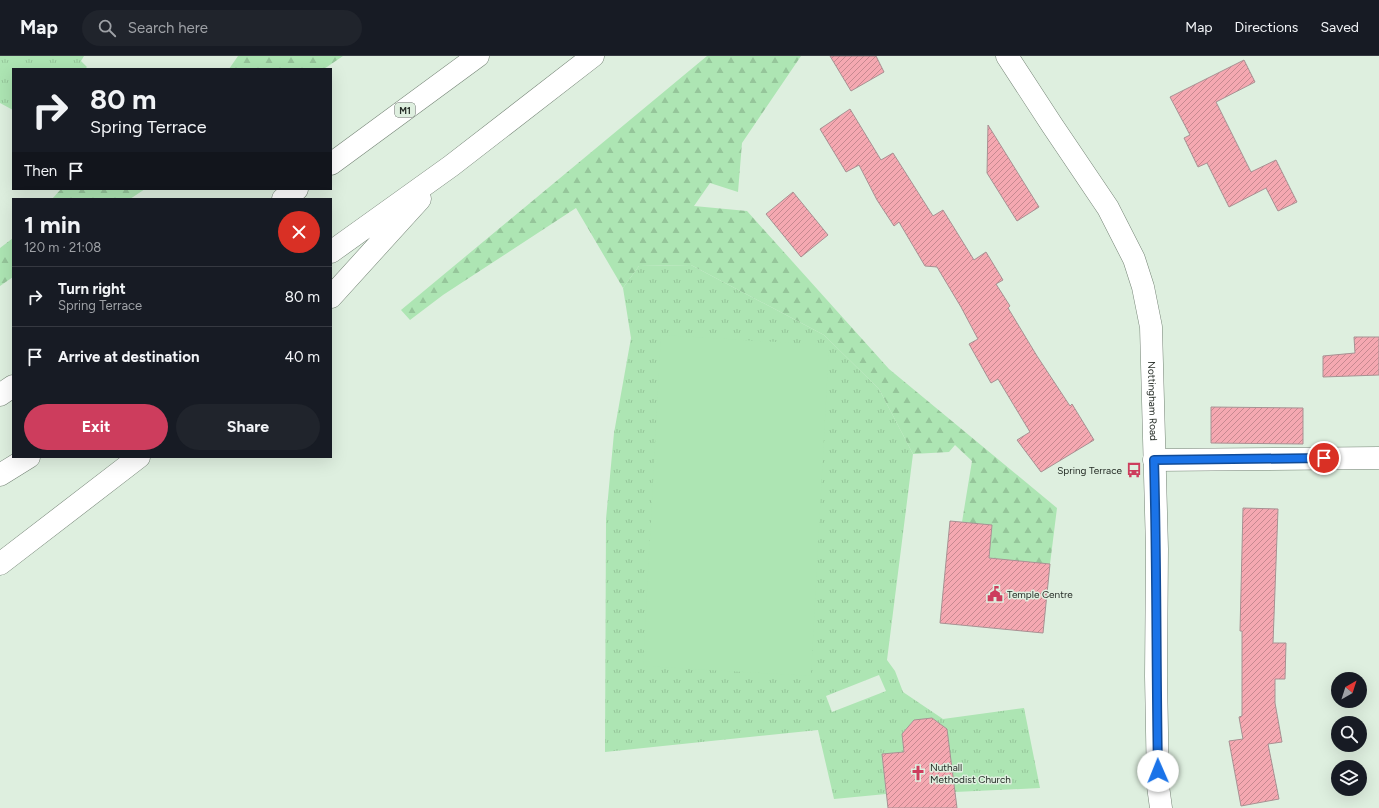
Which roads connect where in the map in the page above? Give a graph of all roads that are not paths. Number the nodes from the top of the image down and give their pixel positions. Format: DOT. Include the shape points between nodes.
graph roads {
  1 [pos="478,56"];
  2 [pos="593,56"];
  3 [pos="1007,56"];
  4 [pos="332,163"];
  5 [pos="451,166"];
  6 [pos="296,190"];
  7 [pos="284,198"];
  8 [pos="332,251"];
  9 [pos="332,296"];
  10 [pos="12,373"];
  11 [pos="0,378"];
  12 [pos="12,387"];
  13 [pos="0,395"];
  14 [pos="27,458"];
  15 [pos="138,458"];
  16 [pos="1379,458"];
  17 [pos="1154,460"];
  18 [pos="0,475"];
  19 [pos="0,564"];
  20 [pos="1161,808"];
  1 -- 4 [label="main road, M1"];
  2 -- 5 [label="main road"];
  3 -- 17 [label="main road, Nottingham Road" via="1108,208 1134,259 1144,287 1151,327"];
  5 -- 8 [label="main road"];
  5 -- 9 [label="main road"];
  6 -- 7 [label="main road"];
  10 -- 11 [label="main road"];
  12 -- 13 [label="main road"];
  14 -- 18 [label="main road"];
  15 -- 19 [label="main road"];
  16 -- 17 [label="main road"];
  17 -- 20 [label="main road, Nottingham Road" via="1158,786"];
}
